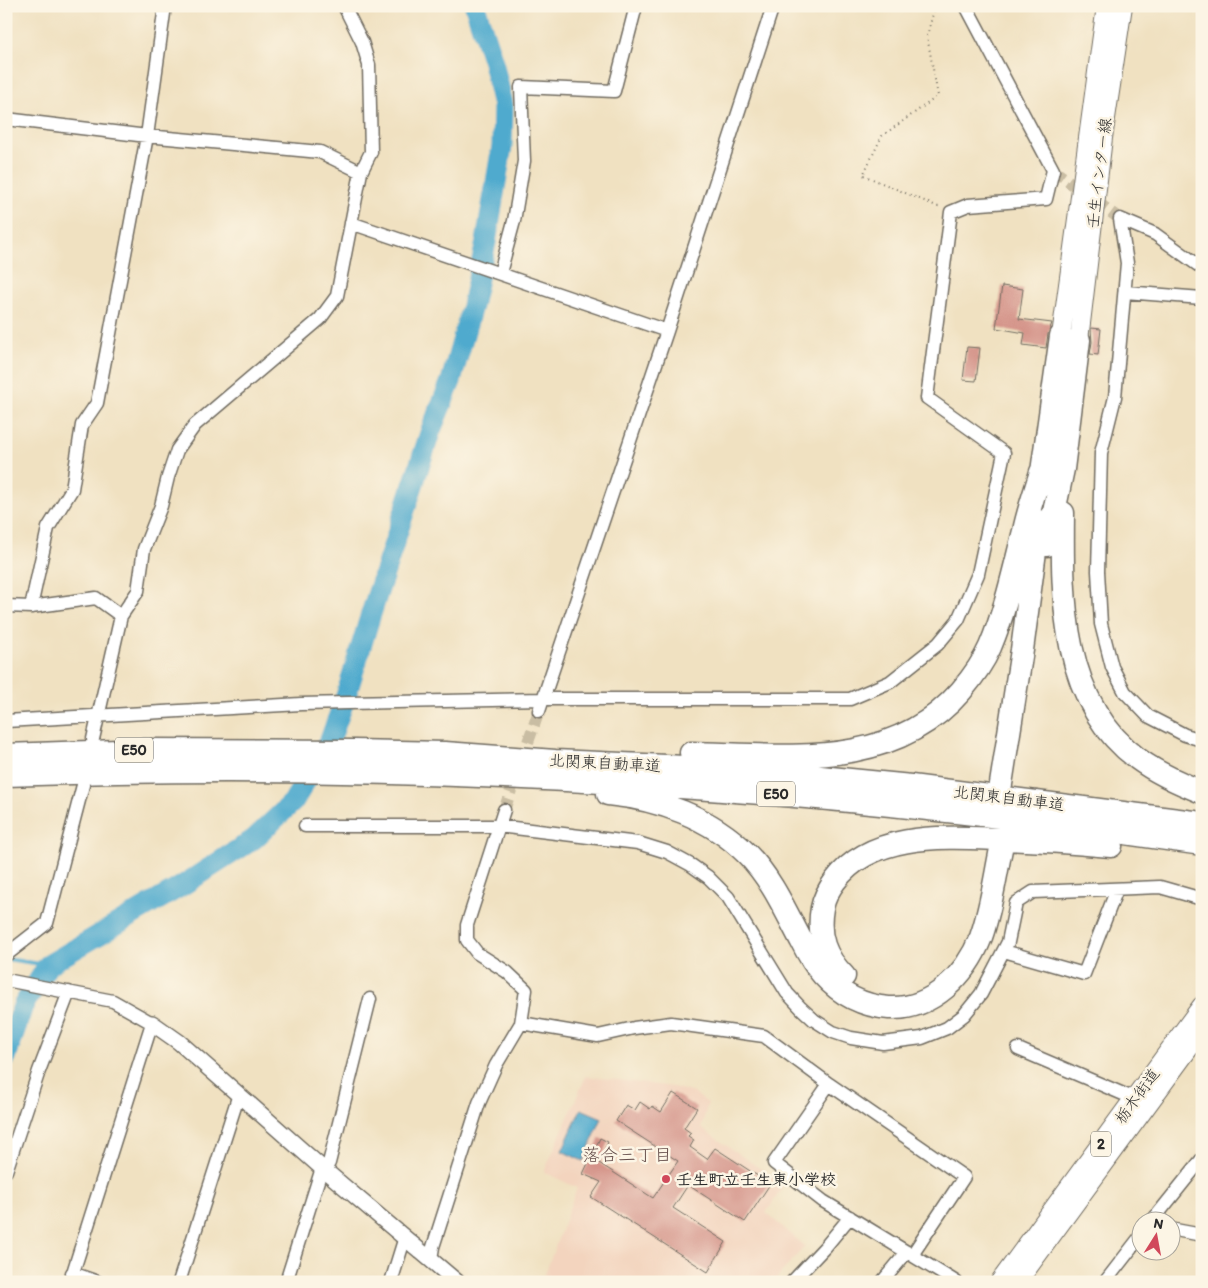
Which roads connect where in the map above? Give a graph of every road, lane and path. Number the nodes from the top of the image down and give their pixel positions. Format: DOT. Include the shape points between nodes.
graph roads {
  1 [pos="166,6"];
  2 [pos="344,6"];
  3 [pos="636,6"];
  4 [pos="773,6"];
  5 [pos="935,6"];
  6 [pos="966,6"];
  7 [pos="1106,6"];
  8 [pos="1123,6"];
  9 [pos="6,119"];
  10 [pos="148,136"];
  11 [pos="361,172"];
  12 [pos="951,212"];
  13 [pos="351,223"];
  14 [pos="1202,268"];
  15 [pos="495,271"];
  16 [pos="1125,292"];
  17 [pos="1202,298"];
  18 [pos="667,331"];
  19 [pos="1070,338"];
  20 [pos="1063,469"];
  21 [pos="1041,472"];
  22 [pos="6,606"];
  23 [pos="31,607"];
  24 [pos="121,616"];
  25 [pos="542,705"];
  26 [pos="99,715"];
  27 [pos="6,721"];
  28 [pos="93,739"];
  29 [pos="1202,740"];
  30 [pos="445,753"];
  31 [pos="6,755"];
  32 [pos="351,762"];
  33 [pos="6,775"];
  34 [pos="83,785"];
  35 [pos="1202,792"];
  36 [pos="504,810"];
  37 [pos="1202,823"];
  38 [pos="304,826"];
  39 [pos="498,826"];
  40 [pos="1202,844"];
  41 [pos="1202,855"];
  42 [pos="1117,889"];
  43 [pos="1202,899"];
  44 [pos="1004,951"];
  45 [pos="6,955"];
  46 [pos="6,980"];
  47 [pos="69,992"];
  48 [pos="370,999"];
  49 [pos="1202,1006"];
  50 [pos="152,1023"];
  51 [pos="521,1024"];
  52 [pos="1202,1030"];
  53 [pos="1018,1048"];
  54 [pos="828,1084"];
  55 [pos="239,1094"];
  56 [pos="1135,1099"];
  57 [pos="1202,1159"];
  58 [pos="322,1168"];
  59 [pos="6,1171"];
  60 [pos="1162,1210"];
  61 [pos="850,1217"];
  62 [pos="1180,1231"];
  63 [pos="1202,1235"];
  64 [pos="405,1237"];
  65 [pos="1130,1250"];
  66 [pos="910,1253"];
  67 [pos="431,1260"];
  68 [pos="71,1278"];
  69 [pos="98,1282"];
  70 [pos="179,1282"];
  71 [pos="286,1282"];
  72 [pos="391,1282"];
  73 [pos="456,1282"];
  74 [pos="792,1282"];
  75 [pos="882,1282"];
  76 [pos="956,1282"];
  77 [pos="1000,1282"];
  78 [pos="1017,1282"];
  79 [pos="1105,1282"];
  1 -- 10 [label="street"];
  2 -- 11 [label="street" via="362,42 369,65 371,152"];
  3 -- 15 [label="street" via="614,91 521,87 524,161 514,221"];
  4 -- 18 [label="street"];
  5 -- 12 [label="path" via="928,36 938,96 882,136 863,175"];
  6 -- 12 [label="street" via="1053,170 1046,199 968,205"];
  7 -- 19 [label="main road, 壬生インター線"];
  8 -- 19 [label="main road, 壬生インター線"];
  9 -- 10 [label="street"];
  10 -- 11 [label="street" via="320,152"];
  10 -- 23 [label="street" via="97,403 82,425 72,489 48,528"];
  11 -- 13 [label="street"];
  12 -- 25 [label="street" via="927,398 1004,453 978,574 958,620 938,644 890,682 850,699"];
  13 -- 15 [label="street"];
  13 -- 24 [label="street" via="337,296 320,319 195,425 177,450 161,506 144,549 138,592"];
  14 -- 16 [label="street" via="1155,234 1120,219 1127,263"];
  15 -- 18 [label="street"];
  16 -- 17 [label="street"];
  16 -- 29 [label="street" via="1115,397 1101,453 1098,571 1101,624 1112,667 1125,692 1148,716"];
  18 -- 25 [label="street"];
  19 -- 20 [label="highway"];
  19 -- 21 [label="highway"];
  20 -- 21 [label="highway" via="1048,535 1033,653 1007,785 1038,532"];
  20 -- 35 [label="highway" via="1065,610 1076,671 1086,695 1099,718 1136,758 1180,784"];
  21 -- 30 [label="highway" via="1007,600 989,649 977,671 951,703 903,736 865,749 810,756 553,750"];
  22 -- 23 [label="street"];
  23 -- 24 [label="street" via="96,598"];
  24 -- 26 [label="street"];
  25 -- 26 [label="street" via="351,702"];
  26 -- 27 [label="street"];
  26 -- 28 [label="street"];
  30 -- 32 [label="highway, 北関東自動車道 / E50"];
  30 -- 37 [label="highway, 北関東自動車道 / E50" via="780,773 912,786"];
  31 -- 32 [label="highway, 北関東自動車道 / E50" via="262,750"];
  32 -- 33 [label="highway, 北関東自動車道 / E50" via="250,770"];
  32 -- 40 [label="highway, 北関東自動車道 / E50" via="778,794"];
  32 -- 41 [label="highway" via="442,784 616,795 686,813 713,827 752,860 776,893 822,975 852,998 870,1006 886,1008 901,1008 933,997 947,987 970,958 987,918 996,848 968,938 949,968 923,989 892,996 864,990 849,981 825,952 821,935 820,921 828,890 853,862 871,852 924,839 958,837"];
  34 -- 45 [label="street" via="47,922"];
  36 -- 39 [label="street"];
  38 -- 39 [label="street"];
  39 -- 44 [label="street" via="638,843 667,852 691,865 708,876 728,897 787,993 814,1020 851,1038 883,1043 922,1038 947,1028 964,1015 982,994"];
  39 -- 51 [label="street" via="468,925 467,940 477,953 507,972 526,990"];
  42 -- 43 [label="street" via="1160,888"];
  42 -- 44 [label="street" via="1033,892 1016,903"];
  42 -- 44 [label="street" via="1084,974"];
  46 -- 47 [label="street"];
  47 -- 50 [label="street" via="113,1001"];
  47 -- 59 [label="street"];
  48 -- 58 [label="street" via="329,1163"];
  49 -- 56 [label="main road, 栃木街道 / 2"];
  50 -- 55 [label="street"];
  50 -- 68 [label="street"];
  51 -- 54 [label="street" via="598,1036 671,1023 764,1036"];
  51 -- 67 [label="street" via="496,1064 479,1103"];
  52 -- 78 [label="main road, 栃木街道 / 2"];
  53 -- 56 [label="street"];
  54 -- 61 [label="street" via="774,1163 823,1201"];
  54 -- 66 [label="street" via="964,1177"];
  55 -- 58 [label="street"];
  55 -- 70 [label="street"];
  56 -- 77 [label="main road, 栃木街道 / 2"];
  57 -- 60 [label="street"];
  58 -- 64 [label="street"];
  58 -- 71 [label="street"];
  61 -- 66 [label="street"];
  61 -- 74 [label="street"];
  62 -- 63 [label="street"];
  64 -- 67 [label="street"];
  64 -- 72 [label="street"];
  65 -- 79 [label="street"];
  66 -- 75 [label="street"];
  66 -- 76 [label="street"];
  67 -- 73 [label="street"];
  68 -- 69 [label="street"];
}
